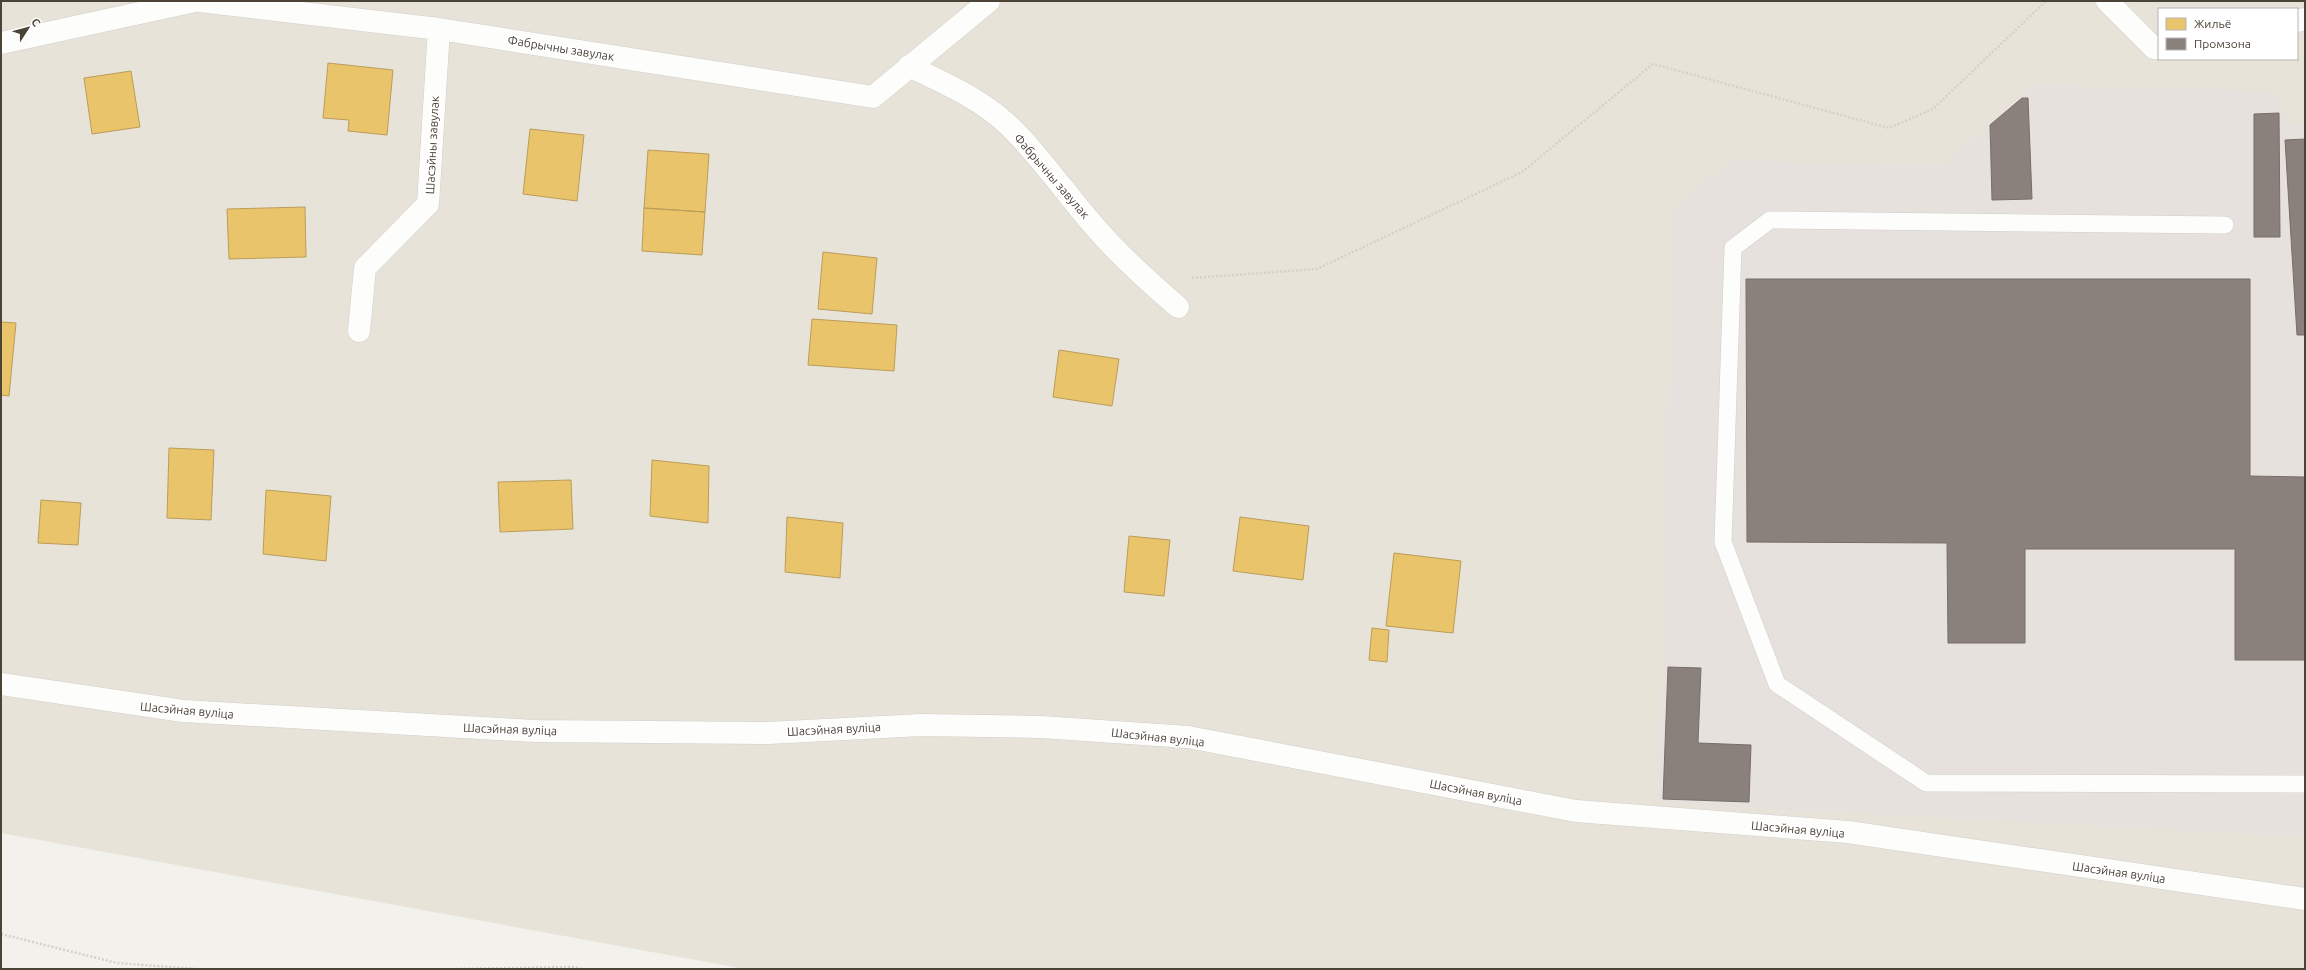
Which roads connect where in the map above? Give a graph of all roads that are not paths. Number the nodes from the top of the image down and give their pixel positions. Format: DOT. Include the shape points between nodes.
graph roads {
  1 [pos="195,1"];
  2 [pos="200,1"];
  3 [pos="989,1"];
  4 [pos="2107,1"];
  5 [pos="439,29"];
  6 [pos="1,43"];
  7 [pos="2158,48"];
  8 [pos="909,66"];
  9 [pos="2225,225"];
  10 [pos="1178,307"];
  11 [pos="359,331"];
  12 [pos="1,684"];
  13 [pos="2305,784"];
  14 [pos="2305,899"];
  1 -- 6 [label="street"];
  2 -- 5 [label="street, Фабрычны завулак"];
  3 -- 8 [label="street, Фабрычны завулак"];
  4 -- 7 [label="street" via="2154,48"];
  5 -- 8 [label="street, Фабрычны завулак" via="872,96"];
  5 -- 11 [label="street, Шасэйны завулак" via="428,204 365,268"];
  8 -- 10 [label="street, Фабрычны завулак" via="962,92 1005,122 1044,164 1095,227 1149,282"];
  9 -- 13 [label="lane" via="1770,220 1733,248 1723,542 1777,684 1926,783"];
  12 -- 14 [label="street, Шасэйная вуліца" via="182,712 534,731 768,733 921,725 1041,727 1188,737 1576,811 1848,832"];
}
